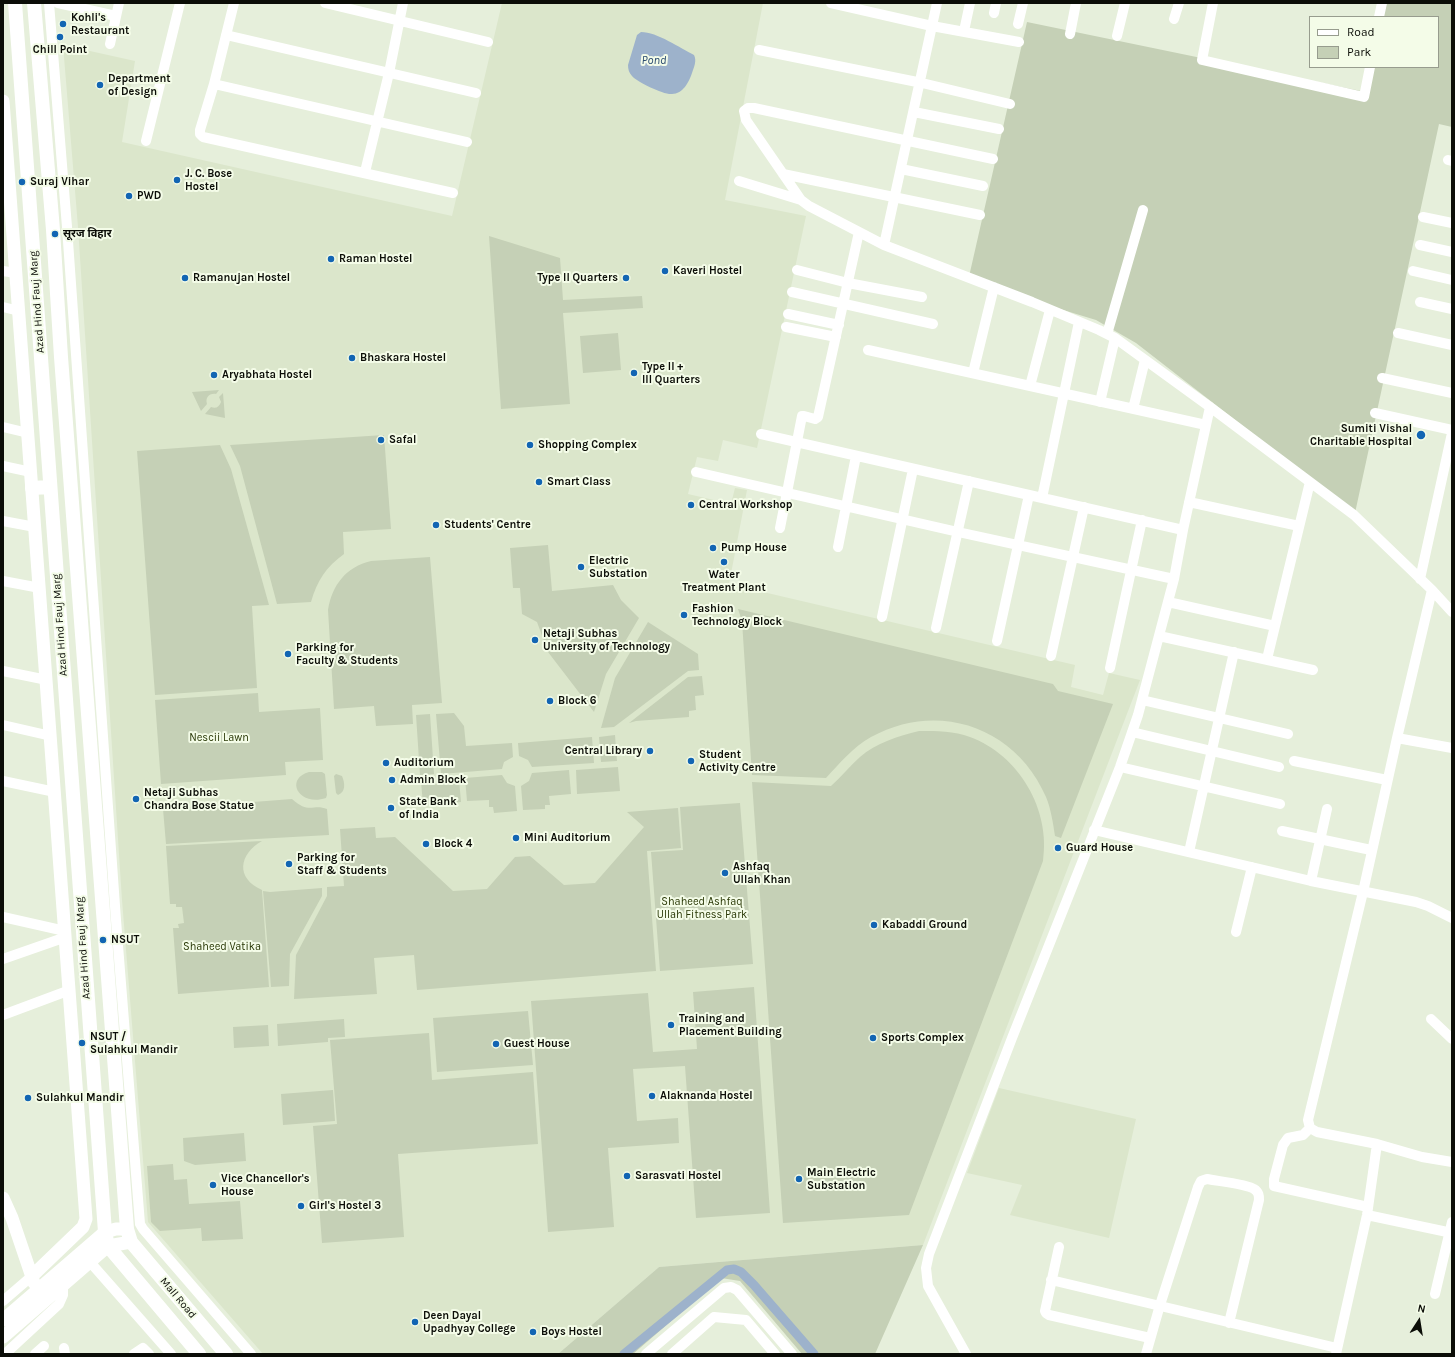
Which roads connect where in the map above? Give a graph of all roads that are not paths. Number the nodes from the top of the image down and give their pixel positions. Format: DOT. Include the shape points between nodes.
graph roads {
  1 [pos="15,3"];
  2 [pos="34,3"];
  3 [pos="58,3"];
  4 [pos="119,3"];
  5 [pos="180,3"];
  6 [pos="234,3"];
  7 [pos="325,3"];
  8 [pos="403,3"];
  9 [pos="832,3"];
  10 [pos="937,3"];
  11 [pos="970,3"];
  12 [pos="996,3"];
  13 [pos="1023,3"];
  14 [pos="1076,3"];
  15 [pos="1125,3"];
  16 [pos="1179,3"];
  17 [pos="1213,3"];
  18 [pos="1382,3"];
  19 [pos="49,7"];
  20 [pos="994,14"];
  21 [pos="116,16"];
  22 [pos="1379,16"];
  23 [pos="1174,19"];
  24 [pos="399,20"];
  25 [pos="1018,24"];
  26 [pos="932,26"];
  27 [pos="964,31"];
  28 [pos="1070,34"];
  29 [pos="226,35"];
  30 [pos="1117,36"];
  31 [pos="488,42"];
  32 [pos="1019,42"];
  33 [pos="110,44"];
  34 [pos="759,50"];
  35 [pos="1370,68"];
  36 [pos="389,73"];
  37 [pos="920,83"];
  38 [pos="214,84"];
  39 [pos="476,93"];
  40 [pos="3,101"];
  41 [pos="1010,104"];
  42 [pos="914,112"];
  43 [pos="377,121"];
  44 [pos="999,129"];
  45 [pos="4,134"];
  46 [pos="907,140"];
  47 [pos="146,141"];
  48 [pos="467,142"];
  49 [pos="993,159"];
  50 [pos="901,169"];
  51 [pos="365,172"];
  52 [pos="783,174"];
  53 [pos="6,180"];
  54 [pos="739,181"];
  55 [pos="984,186"];
  56 [pos="453,193"];
  57 [pos="894,197"];
  58 [pos="801,200"];
  59 [pos="1143,210"];
  60 [pos="980,215"];
  61 [pos="1423,217"];
  62 [pos="1452,223"];
  63 [pos="858,232"];
  64 [pos="8,238"];
  65 [pos="884,245"];
  66 [pos="1420,245"];
  67 [pos="1452,252"];
  68 [pos="797,270"];
  69 [pos="3,271"];
  70 [pos="1413,271"];
  71 [pos="16,273"];
  72 [pos="1452,280"];
  73 [pos="848,283"];
  74 [pos="994,287"];
  75 [pos="792,292"];
  76 [pos="922,297"];
  77 [pos="1420,302"];
  78 [pos="844,303"];
  79 [pos="3,308"];
  80 [pos="1452,309"];
  81 [pos="1050,310"];
  82 [pos="19,311"];
  83 [pos="788,314"];
  84 [pos="1080,322"];
  85 [pos="933,324"];
  86 [pos="839,325"];
  87 [pos="786,327"];
  88 [pos="1398,334"];
  89 [pos="1111,336"];
  90 [pos="836,337"];
  91 [pos="1452,345"];
  92 [pos="868,350"];
  93 [pos="1144,360"];
  94 [pos="973,373"];
  95 [pos="1382,378"];
  96 [pos="1030,386"];
  97 [pos="1452,393"];
  98 [pos="1064,394"];
  99 [pos="1100,402"];
  100 [pos="1210,407"];
  101 [pos="1133,409"];
  102 [pos="1375,412"];
  103 [pos="1206,425"];
  104 [pos="3,427"];
  105 [pos="1452,430"];
  106 [pos="28,432"];
  107 [pos="761,434"];
  108 [pos="1452,434"];
  109 [pos="797,442"];
  110 [pos="856,456"];
  111 [pos="3,466"];
  112 [pos="913,469"];
  113 [pos="31,472"];
  114 [pos="696,472"];
  115 [pos="969,481"];
  116 [pos="1310,482"];
  117 [pos="50,487"];
  118 [pos="32,488"];
  119 [pos="787,492"];
  120 [pos="1029,495"];
  121 [pos="1042,498"];
  122 [pos="1189,502"];
  123 [pos="846,506"];
  124 [pos="1084,507"];
  125 [pos="903,519"];
  126 [pos="1142,520"];
  127 [pos="3,521"];
  128 [pos="1299,526"];
  129 [pos="35,528"];
  130 [pos="780,528"];
  131 [pos="1183,530"];
  132 [pos="958,532"];
  133 [pos="1018,545"];
  134 [pos="838,548"];
  135 [pos="1073,557"];
  136 [pos="1131,570"];
  137 [pos="1174,579"];
  138 [pos="1420,579"];
  139 [pos="4,584"];
  140 [pos="40,588"];
  141 [pos="1432,590"];
  142 [pos="1168,602"];
  143 [pos="1452,612"];
  144 [pos="882,617"];
  145 [pos="1275,626"];
  146 [pos="936,628"];
  147 [pos="1159,636"];
  148 [pos="997,641"];
  149 [pos="1234,652"];
  150 [pos="1051,656"];
  151 [pos="1267,659"];
  152 [pos="1110,668"];
  153 [pos="1313,670"];
  154 [pos="3,671"];
  155 [pos="47,680"];
  156 [pos="1142,700"];
  157 [pos="1220,718"];
  158 [pos="3,725"];
  159 [pos="1132,732"];
  160 [pos="1288,734"];
  161 [pos="51,736"];
  162 [pos="1397,738"];
  163 [pos="1452,748"];
  164 [pos="1212,752"];
  165 [pos="1294,761"];
  166 [pos="1120,767"];
  167 [pos="1279,767"];
  168 [pos="1388,780"];
  169 [pos="3,781"];
  170 [pos="1204,786"];
  171 [pos="55,792"];
  172 [pos="1280,804"];
  173 [pos="1327,809"];
  174 [pos="1094,830"];
  175 [pos="1282,831"];
  176 [pos="1320,839"];
  177 [pos="1371,850"];
  178 [pos="1189,852"];
  179 [pos="1252,867"];
  180 [pos="1311,881"];
  181 [pos="1363,892"];
  182 [pos="3,917"];
  183 [pos="1452,918"];
  184 [pos="1236,932"];
  185 [pos="66,934"];
  186 [pos="3,959"];
  187 [pos="70,990"];
  188 [pos="3,1015"];
  189 [pos="1431,1019"];
  190 [pos="1452,1039"];
  191 [pos="1310,1128"];
  192 [pos="1377,1144"];
  193 [pos="1452,1162"];
  194 [pos="3,1198"];
  195 [pos="1367,1211"];
  196 [pos="7,1217"];
  197 [pos="1451,1229"];
  198 [pos="105,1232"];
  199 [pos="129,1235"];
  200 [pos="108,1246"];
  201 [pos="1059,1247"];
  202 [pos="90,1262"];
  203 [pos="32,1276"];
  204 [pos="1051,1280"];
  205 [pos="63,1285"];
  206 [pos="37,1290"];
  207 [pos="1435,1294"];
  208 [pos="3,1301"];
  209 [pos="1160,1305"];
  210 [pos="3,1320"];
  211 [pos="1229,1323"];
  212 [pos="3,1337"];
  213 [pos="1150,1338"];
  214 [pos="44,1346"];
  215 [pos="1337,1351"];
  216 [pos="5,1354"];
  217 [pos="34,1354"];
  218 [pos="134,1354"];
  219 [pos="149,1354"];
  220 [pos="171,1354"];
  221 [pos="199,1354"];
  222 [pos="226,1354"];
  223 [pos="251,1354"];
  224 [pos="646,1354"];
  225 [pos="672,1354"];
  226 [pos="775,1354"];
  227 [pos="792,1354"];
  228 [pos="966,1354"];
  229 [pos="1146,1354"];
  1 -- 117 [label="main road, Azad Hind Fauj Marg"];
  2 -- 199 [label="main road, Azad Hind Fauj Marg"];
  3 -- 19 [label="street"];
  3 -- 21 [label="street"];
  4 -- 21 [label="street"];
  5 -- 47 [label="street"];
  6 -- 29 [label="street"];
  7 -- 24 [label="street"];
  8 -- 24 [label="street"];
  9 -- 26 [label="street"];
  10 -- 26 [label="street"];
  11 -- 27 [label="street"];
  12 -- 20 [label="street"];
  13 -- 25 [label="street"];
  14 -- 28 [label="street"];
  15 -- 30 [label="street"];
  16 -- 23 [label="street"];
  17 -- 35 [label="street" via="1202,60 1364,97"];
  18 -- 22 [label="street"];
  19 -- 223 [label="street" via="140,1224"];
  21 -- 33 [label="street"];
  24 -- 31 [label="street"];
  24 -- 36 [label="street"];
  26 -- 27 [label="street"];
  26 -- 37 [label="street"];
  27 -- 32 [label="street"];
  29 -- 36 [label="street"];
  29 -- 38 [label="street"];
  34 -- 37 [label="street"];
  36 -- 39 [label="street"];
  36 -- 43 [label="street"];
  37 -- 41 [label="street"];
  37 -- 42 [label="street"];
  38 -- 43 [label="street"];
  38 -- 51 [label="street" via="200,130 204,137"];
  40 -- 45 [label="street"];
  42 -- 44 [label="street"];
  42 -- 46 [label="street"];
  43 -- 48 [label="street"];
  43 -- 51 [label="street"];
  45 -- 53 [label="street"];
  46 -- 49 [label="street"];
  46 -- 50 [label="street"];
  46 -- 52 [label="street" via="754,108 745,109 746,120"];
  50 -- 55 [label="street"];
  50 -- 57 [label="street"];
  51 -- 56 [label="street"];
  52 -- 57 [label="street"];
  52 -- 58 [label="street"];
  53 -- 64 [label="street"];
  54 -- 58 [label="street"];
  57 -- 60 [label="street"];
  57 -- 65 [label="street"];
  58 -- 63 [label="street"];
  59 -- 89 [label="street"];
  61 -- 62 [label="street"];
  63 -- 65 [label="street"];
  63 -- 73 [label="street"];
  64 -- 71 [label="street"];
  65 -- 74 [label="street"];
  66 -- 67 [label="street"];
  68 -- 73 [label="street"];
  69 -- 71 [label="street"];
  70 -- 72 [label="street"];
  71 -- 82 [label="street"];
  73 -- 76 [label="street"];
  73 -- 78 [label="street"];
  74 -- 81 [label="street"];
  74 -- 94 [label="street"];
  75 -- 78 [label="street"];
  77 -- 80 [label="street"];
  78 -- 85 [label="street"];
  78 -- 86 [label="street"];
  79 -- 82 [label="street"];
  81 -- 84 [label="street"];
  81 -- 96 [label="street"];
  82 -- 106 [label="street"];
  83 -- 86 [label="street"];
  84 -- 89 [label="street"];
  84 -- 98 [label="street"];
  86 -- 90 [label="street"];
  87 -- 90 [label="street"];
  88 -- 91 [label="street"];
  89 -- 93 [label="street"];
  89 -- 99 [label="street"];
  90 -- 109 [label="street" via="818,417 815,419 802,416"];
  92 -- 94 [label="street"];
  93 -- 100 [label="street"];
  93 -- 101 [label="street"];
  94 -- 96 [label="street"];
  95 -- 97 [label="street"];
  96 -- 98 [label="street"];
  98 -- 99 [label="street"];
  98 -- 121 [label="street"];
  99 -- 101 [label="street"];
  100 -- 103 [label="street"];
  100 -- 116 [label="street"];
  101 -- 103 [label="street"];
  102 -- 105 [label="street"];
  103 -- 122 [label="street"];
  104 -- 106 [label="street"];
  106 -- 113 [label="street"];
  107 -- 109 [label="street"];
  108 -- 138 [label="street"];
  109 -- 110 [label="street"];
  109 -- 119 [label="street"];
  110 -- 112 [label="street"];
  110 -- 123 [label="street"];
  111 -- 113 [label="street"];
  112 -- 115 [label="street"];
  112 -- 125 [label="street"];
  113 -- 118 [label="street"];
  114 -- 119 [label="street"];
  115 -- 120 [label="street"];
  115 -- 132 [label="street"];
  116 -- 128 [label="street"];
  116 -- 138 [label="street" via="1354,515"];
  117 -- 118 [label="main road"];
  117 -- 198 [label="main road, Azad Hind Fauj Marg"];
  118 -- 129 [label="street"];
  119 -- 123 [label="street"];
  119 -- 130 [label="street"];
  120 -- 121 [label="street"];
  120 -- 133 [label="street"];
  121 -- 124 [label="street"];
  122 -- 128 [label="street"];
  122 -- 131 [label="street"];
  123 -- 125 [label="street"];
  123 -- 134 [label="street"];
  124 -- 126 [label="street"];
  124 -- 135 [label="street"];
  125 -- 132 [label="street"];
  125 -- 144 [label="street"];
  126 -- 131 [label="street"];
  126 -- 136 [label="street"];
  127 -- 129 [label="street"];
  128 -- 145 [label="street"];
  129 -- 140 [label="street"];
  131 -- 137 [label="street"];
  132 -- 133 [label="street"];
  132 -- 146 [label="street"];
  133 -- 135 [label="street"];
  133 -- 148 [label="street"];
  135 -- 136 [label="street"];
  135 -- 150 [label="street"];
  136 -- 137 [label="street"];
  136 -- 152 [label="street"];
  137 -- 142 [label="street"];
  138 -- 141 [label="street"];
  139 -- 140 [label="street"];
  140 -- 155 [label="street"];
  141 -- 143 [label="street"];
  141 -- 162 [label="street"];
  142 -- 145 [label="street"];
  142 -- 147 [label="street"];
  145 -- 151 [label="street"];
  147 -- 149 [label="street"];
  147 -- 156 [label="street"];
  149 -- 151 [label="street"];
  149 -- 157 [label="street"];
  151 -- 153 [label="street"];
  154 -- 155 [label="street"];
  155 -- 161 [label="street"];
  156 -- 157 [label="street"];
  156 -- 159 [label="street"];
  157 -- 160 [label="street"];
  157 -- 164 [label="street"];
  158 -- 161 [label="street"];
  159 -- 164 [label="street"];
  159 -- 166 [label="street"];
  161 -- 171 [label="street"];
  162 -- 163 [label="street"];
  162 -- 168 [label="street"];
  164 -- 167 [label="street"];
  164 -- 170 [label="street"];
  165 -- 168 [label="street"];
  166 -- 170 [label="street"];
  166 -- 174 [label="street"];
  168 -- 177 [label="street"];
  169 -- 171 [label="street"];
  170 -- 172 [label="street"];
  170 -- 178 [label="street"];
  171 -- 185 [label="street"];
  173 -- 176 [label="street"];
  174 -- 178 [label="street"];
  174 -- 228 [label="street" via="929,1254 926,1268 928,1286"];
  175 -- 176 [label="street"];
  176 -- 177 [label="street"];
  176 -- 180 [label="street"];
  177 -- 181 [label="street"];
  178 -- 179 [label="street"];
  179 -- 180 [label="street"];
  179 -- 184 [label="street"];
  180 -- 181 [label="street"];
  181 -- 183 [label="street" via="1416,902"];
  181 -- 191 [label="street" via="1308,1120"];
  182 -- 185 [label="street"];
  185 -- 186 [label="street"];
  185 -- 187 [label="street"];
  187 -- 188 [label="street"];
  187 -- 203 [label="street" via="86,1219 84,1226"];
  189 -- 190 [label="street"];
  191 -- 192 [label="street" via="1318,1132"];
  191 -- 195 [label="street" via="1303,1135 1288,1138 1283,1145 1274,1186"];
  192 -- 193 [label="street" via="1422,1157"];
  192 -- 195 [label="street"];
  194 -- 196 [label="street"];
  195 -- 197 [label="street"];
  195 -- 215 [label="street"];
  196 -- 203 [label="street"];
  197 -- 207 [label="street"];
  198 -- 199 [label="street" via="116,1229"];
  198 -- 200 [label="main road, Azad Hind Fauj Marg"];
  198 -- 206 [label="street"];
  199 -- 200 [label="street"];
  199 -- 222 [label="main road, Mall Road"];
  200 -- 202 [label="street"];
  200 -- 221 [label="main road, Mall Road"];
  201 -- 204 [label="street"];
  202 -- 205 [label="street"];
  202 -- 220 [label="street"];
  203 -- 206 [label="street"];
  203 -- 208 [label="street"];
  204 -- 209 [label="street"];
  204 -- 213 [label="street" via="1045,1311 1050,1316"];
  205 -- 212 [label="street"];
  205 -- 216 [label="street" via="63,1295 59,1304"];
  206 -- 210 [label="street"];
  209 -- 211 [label="street"];
  209 -- 211 [label="street" via="1201,1181 1207,1179 1247,1186 1254,1188 1259,1200"];
  209 -- 213 [label="street"];
  211 -- 215 [label="street"];
  213 -- 229 [label="street"];
  214 -- 217 [label="street"];
  218 -- 219 [label="street" via="142,1348"];
  224 -- 227 [label="street" via="724,1288 731,1287 737,1290"];
  225 -- 226 [label="street" via="714,1317 746,1320"];
}
